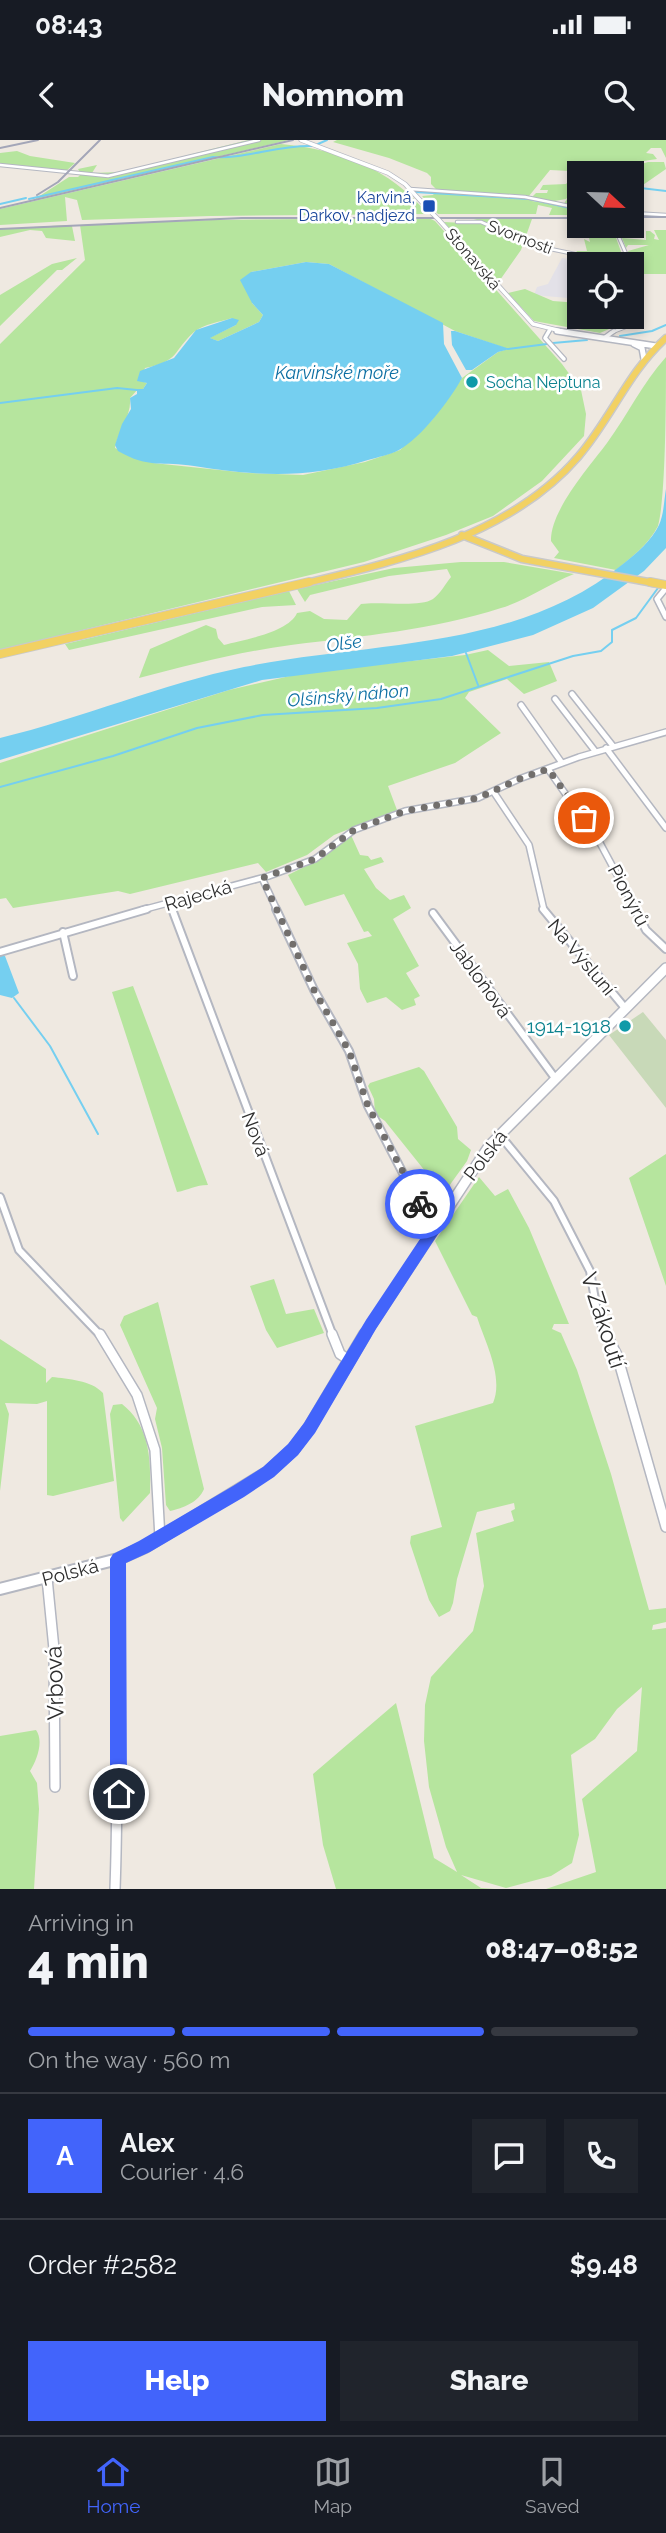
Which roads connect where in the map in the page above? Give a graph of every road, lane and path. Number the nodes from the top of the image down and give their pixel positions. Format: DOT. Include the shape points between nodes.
graph roads {
  1 [pos="259,140"];
  2 [pos="301,140"];
  3 [pos="0,165"];
  4 [pos="410,189"];
  5 [pos="567,206"];
  6 [pos="644,214"];
  7 [pos="666,215"];
  8 [pos="457,222"];
  9 [pos="567,252"];
  10 [pos="620,329"];
  11 [pos="550,330"];
  12 [pos="666,337"];
  13 [pos="604,338"];
  14 [pos="618,340"];
  15 [pos="656,346"];
  16 [pos="564,359"];
  17 [pos="644,359"];
  18 [pos="505,515"];
  19 [pos="462,536"];
  20 [pos="422,551"];
  21 [pos="501,552"];
  22 [pos="666,587"];
  23 [pos="666,617"];
  24 [pos="0,654"];
  25 [pos="572,694"];
  26 [pos="555,699"];
  27 [pos="521,705"];
  28 [pos="666,732"];
  29 [pos="609,747"];
  30 [pos="595,751"];
  31 [pos="562,763"];
  32 [pos="548,769"];
  33 [pos="493,791"];
  34 [pos="666,828"];
  35 [pos="262,878"];
  36 [pos="170,903"];
  37 [pos="432,913"];
  38 [pos="62,932"];
  39 [pos="666,949"];
  40 [pos="0,952"];
  41 [pos="666,968"];
  42 [pos="74,976"];
  43 [pos="625,1008"];
  44 [pos="555,1077"];
  45 [pos="499,1134"];
  46 [pos="0,1197"];
  47 [pos="433,1231"];
  48 [pos="349,1360"];
  49 [pos="666,1527"];
  50 [pos="160,1538"];
  51 [pos="118,1559"];
  52 [pos="47,1578"];
  53 [pos="0,1589"];
  54 [pos="55,1787"];
  55 [pos="115,1889"];
  1 -- 3 [label="street" via="108,176"];
  2 -- 4 [label="street, Stonavská" via="371,165"];
  4 -- 5 [label="street" via="526,197"];
  4 -- 11 [label="street, Stonavská, bridge" via="527,320"];
  6 -- 7 [label="street"];
  8 -- 9 [label="street, Svornosti" via="481,222 536,246"];
  10 -- 13 [label="street"];
  11 -- 13 [label="street, Stonavská"];
  11 -- 16 [label="street" via="548,342"];
  12 -- 14 [label="street" via="648,343"];
  12 -- 15 [label="main road"];
  13 -- 14 [label="street, Stonavská"];
  14 -- 15 [label="street, Stonavská"];
  14 -- 17 [label="street" via="642,348"];
  15 -- 17 [label="main road"];
  17 -- 18 [label="main road" via="576,459"];
  18 -- 19 [label="main road"];
  18 -- 21 [label="main road" via="481,536"];
  19 -- 20 [label="main road"];
  19 -- 21 [label="main road"];
  20 -- 21 [label="main road" via="465,542"];
  20 -- 24 [label="main road"];
  21 -- 22 [label="main road"];
  22 -- 23 [label="street" via="657,599"];
  25 -- 29 [label="street"];
  26 -- 30 [label="street"];
  27 -- 31 [label="street"];
  28 -- 29 [label="street, Rajecká"];
  29 -- 30 [label="street, Rajecká"];
  29 -- 34 [label="street"];
  30 -- 31 [label="street, Rajecká"];
  31 -- 32 [label="street, Rajecká"];
  32 -- 33 [label="street, Rajecká"];
  32 -- 39 [label="street, Pionýrů" via="600,843 646,930"];
  33 -- 35 [label="street, Rajecká" via="380,820 354,830 315,859"];
  33 -- 43 [label="street, Na Výsluní" via="529,845 544,912"];
  35 -- 36 [label="street, Rajecká"];
  35 -- 47 [label="street" via="314,990 349,1051 368,1106"];
  36 -- 38 [label="street, Rajecká"];
  36 -- 48 [label="street, Nová" via="340,1354"];
  37 -- 44 [label="street, Jabloňová"];
  38 -- 40 [label="street, Rajecká"];
  38 -- 42 [label="street"];
  41 -- 43 [label="street, Polská"];
  43 -- 44 [label="street, Polská"];
  44 -- 45 [label="street, Polská"];
  45 -- 47 [label="street, Polská"];
  45 -- 49 [label="street, V Zákoutí" via="554,1201 590,1271 598,1317 617,1355"];
  46 -- 50 [label="street" via="19,1250 100,1335 137,1395 155,1450"];
  47 -- 48 [label="street, Polská"];
  48 -- 50 [label="street, Polská" via="293,1450 268,1472"];
  50 -- 51 [label="street, Polská"];
  51 -- 52 [label="street, Polská"];
  51 -- 55 [label="street"];
  52 -- 53 [label="street, Polská"];
  52 -- 54 [label="street, Vrbová" via="54,1649"];
}
